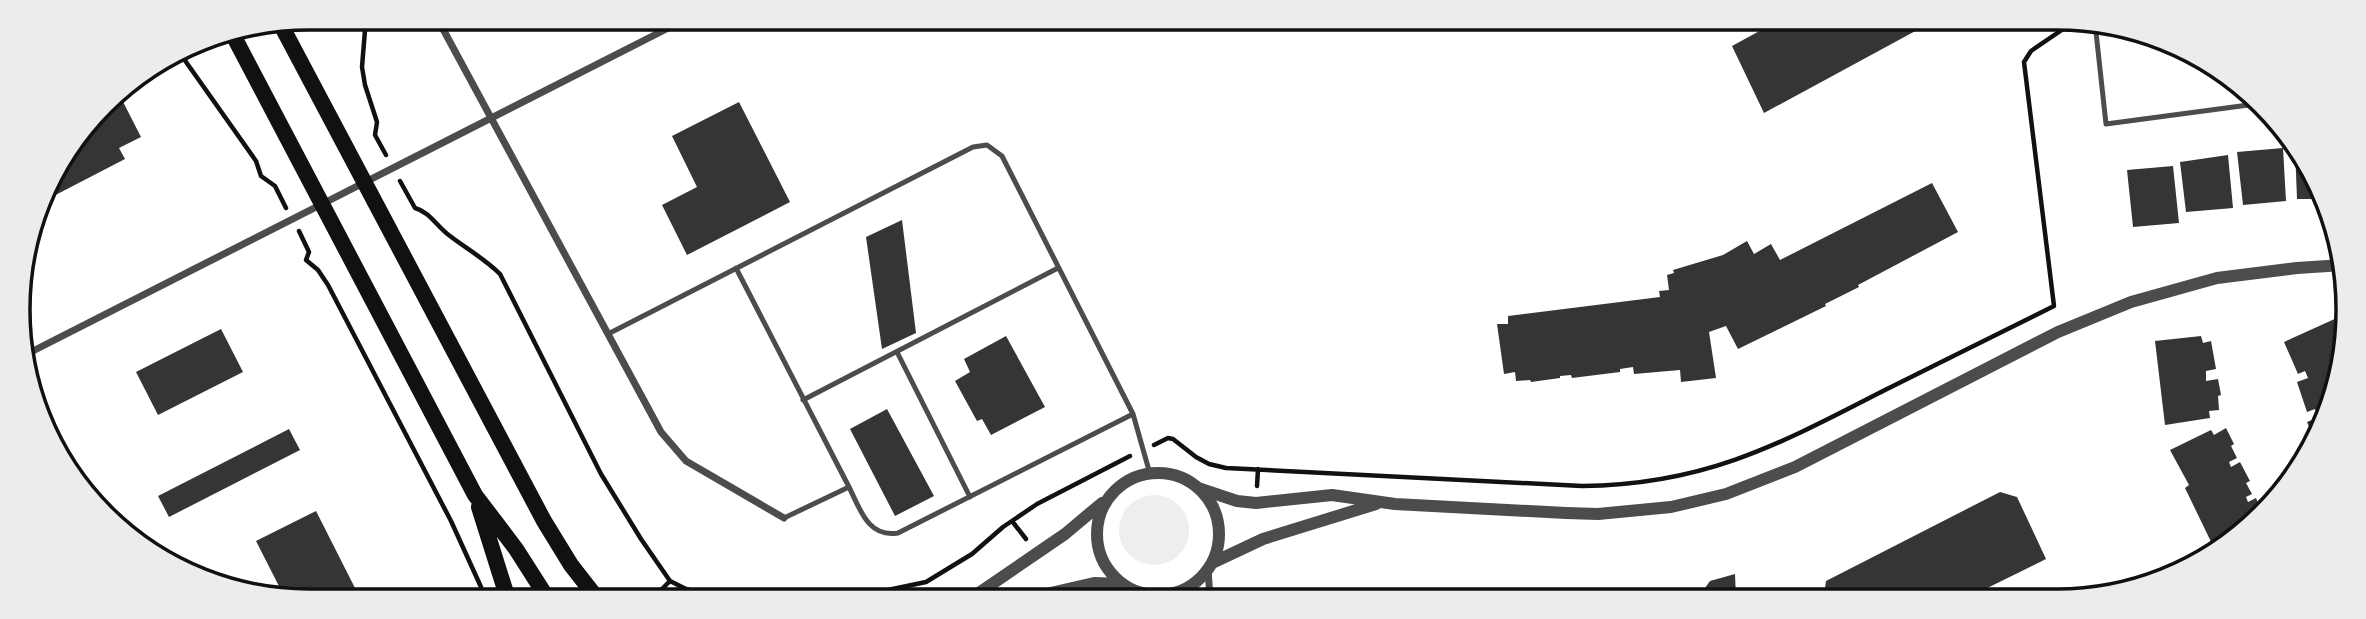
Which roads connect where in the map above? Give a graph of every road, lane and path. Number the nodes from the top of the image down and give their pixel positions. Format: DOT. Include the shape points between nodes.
graph roads {
  1 [pos="365,30"];
  2 [pos="443,30"];
  3 [pos="664,30"];
  4 [pos="2062,30"];
  5 [pos="284,31"];
  6 [pos="2096,33"];
  7 [pos="235,40"];
  8 [pos="184,60"];
  9 [pos="2247,105"];
  10 [pos="490,119"];
  11 [pos="392,168"];
  12 [pos="261,176"];
  13 [pos="364,182"];
  14 [pos="322,203"];
  15 [pos="308,255"];
  16 [pos="2333,266"];
  17 [pos="736,268"];
  18 [pos="1059,268"];
  19 [pos="607,334"];
  20 [pos="33,351"];
  21 [pos="897,352"];
  22 [pos="803,400"];
  23 [pos="1133,414"];
  24 [pos="1168,438"];
  25 [pos="1258,469"];
  26 [pos="1096,472"];
  27 [pos="1150,474"];
  28 [pos="849,487"];
  29 [pos="1198,488"];
  30 [pos="1257,490"];
  31 [pos="475,495"];
  32 [pos="970,497"];
  33 [pos="1108,499"];
  34 [pos="1382,502"];
  35 [pos="784,518"];
  36 [pos="1012,521"];
  37 [pos="1030,546"];
  38 [pos="1210,566"];
  39 [pos="670,581"];
  40 [pos="1122,584"];
  41 [pos="482,589"];
  42 [pos="505,589"];
  43 [pos="542,589"];
  44 [pos="590,589"];
  45 [pos="662,589"];
  46 [pos="686,589"];
  47 [pos="893,589"];
  48 [pos="985,589"];
  49 [pos="1068,589"];
  50 [pos="1131,589"];
  51 [pos="1184,589"];
  52 [pos="1210,589"];
  1 -- 11 [label="path" via="365,85 377,122 375,135"];
  2 -- 10 [label="street"];
  3 -- 10 [label="street"];
  4 -- 25 [label="path" via="2031,51 2023,70 2054,306 1768,449 1664,480 1582,486"];
  5 -- 13 [label="main road"];
  6 -- 9 [label="lane" via="2106,124"];
  7 -- 14 [label="main road"];
  8 -- 12 [label="path" via="256,161"];
  10 -- 11 [label="street"];
  10 -- 19 [label="street"];
  11 -- 13 [label="street"];
  11 -- 39 [label="path" via="415,208 424,210 500,274 601,474"];
  13 -- 14 [label="street"];
  13 -- 44 [label="main road" via="544,522"];
  14 -- 20 [label="street"];
  14 -- 31 [label="main road"];
  15 -- 41 [label="path" via="306,260 324,279 348,322"];
  16 -- 34 [label="street" via="2217,278 2092,317 1795,467 1700,501 1598,514"];
  17 -- 18 [label="lane" via="972,147 987,145 1002,156"];
  17 -- 19 [label="lane"];
  17 -- 22 [label="lane"];
  18 -- 21 [label="lane"];
  18 -- 23 [label="lane"];
  19 -- 35 [label="street" via="661,432 686,461"];
  21 -- 22 [label="lane"];
  21 -- 32 [label="lane"];
  22 -- 28 [label="lane"];
  23 -- 27 [label="lane"];
  23 -- 32 [label="lane"];
  24 -- 25 [label="path" via="1209,464"];
  25 -- 30 [label="path"];
  26 -- 36 [label="path"];
  27 -- 29 [label="street" via="1176,477"];
  27 -- 33 [label="street" via="1120,486"];
  28 -- 32 [label="lane" via="865,519 887,535"];
  28 -- 35 [label="lane"];
  29 -- 34 [label="street" via="1256,503 1332,495"];
  29 -- 38 [label="street" via="1218,523 1218,544"];
  31 -- 42 [label="main road"];
  31 -- 43 [label="main road"];
  33 -- 40 [label="street" via="1097,535 1100,553"];
  33 -- 48 [label="street"];
  34 -- 38 [label="street" via="1262,539"];
  36 -- 37 [label="path"];
  36 -- 47 [label="path" via="972,554 926,582"];
  38 -- 51 [label="street"];
  38 -- 52 [label="street"];
  39 -- 45 [label="path"];
  39 -- 46 [label="path"];
  40 -- 49 [label="street" via="1094,583"];
  40 -- 50 [label="street"];
}
